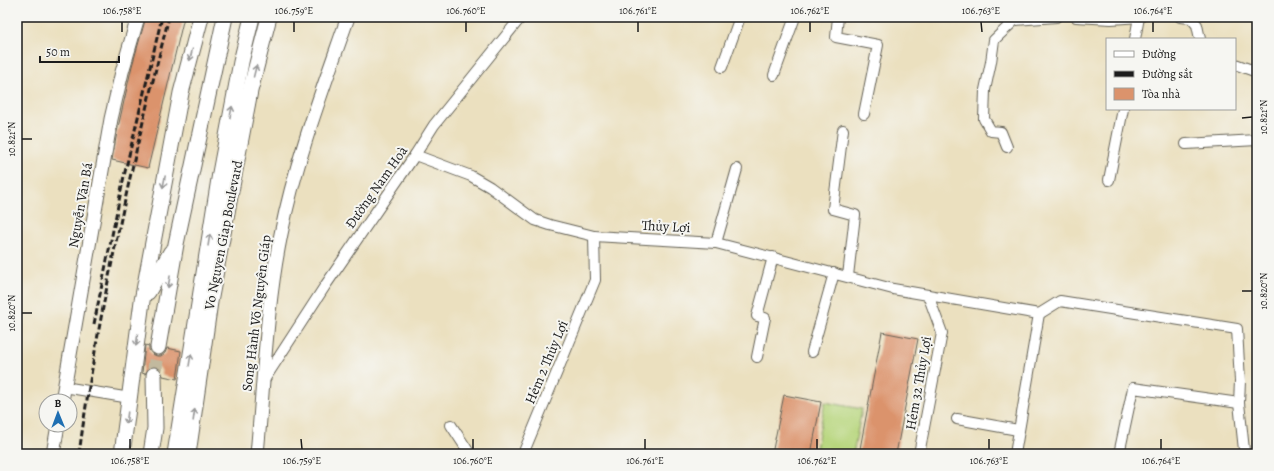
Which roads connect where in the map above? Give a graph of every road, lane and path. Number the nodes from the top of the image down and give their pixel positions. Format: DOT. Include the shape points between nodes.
graph roads {
  1 [pos="138,17"];
  2 [pos="201,17"];
  3 [pos="225,17"];
  4 [pos="252,17"];
  5 [pos="269,17"];
  6 [pos="348,17"];
  7 [pos="521,17"];
  8 [pos="740,17"];
  9 [pos="795,17"];
  10 [pos="838,17"];
  11 [pos="997,17"];
  12 [pos="1056,17"];
  13 [pos="1076,17"];
  14 [pos="1139,17"];
  15 [pos="1180,17"];
  16 [pos="1015,20"];
  17 [pos="1135,38"];
  18 [pos="1200,38"];
  19 [pos="1236,64"];
  20 [pos="722,67"];
  21 [pos="1257,72"];
  22 [pos="774,75"];
  23 [pos="1123,110"];
  24 [pos="864,114"];
  25 [pos="844,130"];
  26 [pos="1257,140"];
  27 [pos="1186,144"];
  28 [pos="1007,147"];
  29 [pos="415,155"];
  30 [pos="737,168"];
  31 [pos="1109,180"];
  32 [pos="594,236"];
  33 [pos="716,243"];
  34 [pos="176,244"];
  35 [pos="772,257"];
  36 [pos="834,273"];
  37 [pos="848,276"];
  38 [pos="928,295"];
  39 [pos="142,301"];
  40 [pos="1039,314"];
  41 [pos="158,347"];
  42 [pos="812,352"];
  43 [pos="757,357"];
  44 [pos="154,375"];
  45 [pos="264,380"];
  46 [pos="64,388"];
  47 [pos="63,393"];
  48 [pos="130,398"];
  49 [pos="1239,403"];
  50 [pos="957,419"];
  51 [pos="451,424"];
  52 [pos="1018,430"];
  53 [pos="57,433"];
  54 [pos="125,438"];
  55 [pos="53,454"];
  56 [pos="115,454"];
  57 [pos="122,454"];
  58 [pos="151,454"];
  59 [pos="175,454"];
  60 [pos="188,454"];
  61 [pos="257,454"];
  62 [pos="470,454"];
  63 [pos="523,454"];
  64 [pos="919,454"];
  65 [pos="1014,454"];
  66 [pos="1119,454"];
  67 [pos="1244,454"];
  1 -- 46 [label="main road, Nguyễn Văn Bá" via="111,119"];
  2 -- 39 [label="highway, one-way" via="181,93"];
  3 -- 34 [label="highway"];
  59 -- 4 [label="highway, Vo Nguyen Giap Boulevard, one-way" via="220,172"];
  60 -- 5 [label="highway, Vo Nguyen Giap Boulevard, one-way" via="210,302 250,91"];
  6 -- 45 [label="main road, Song Hành Võ Nguyên Giáp" via="308,129 288,200 274,271"];
  7 -- 29 [label="street, Đường Nam Hoà" via="434,125"];
  8 -- 20 [label="street"];
  9 -- 22 [label="street"];
  10 -- 24 [label="street" via="836,37 878,45"];
  11 -- 16 [label="street"];
  12 -- 16 [label="street"];
  13 -- 14 [label="street"];
  14 -- 17 [label="street"];
  15 -- 18 [label="street" via="1191,18 1197,25"];
  16 -- 28 [label="street" via="994,40 985,90 984,119 991,131 1001,132"];
  19 -- 21 [label="street"];
  23 -- 31 [label="street"];
  25 -- 37 [label="street" via="833,209 855,216"];
  26 -- 27 [label="street"];
  29 -- 32 [label="street, Thủy Lợi" via="471,176 535,220"];
  29 -- 45 [label="street, Đường Nam Hoà"];
  30 -- 33 [label="street"];
  32 -- 33 [label="street, Thủy Lợi"];
  32 -- 63 [label="street, Hẻm 2 Thủy Lợi" via="595,280"];
  33 -- 35 [label="street, Thủy Lợi"];
  34 -- 39 [label="highway"];
  34 -- 41 [label="highway, one-way"];
  35 -- 36 [label="street, Thủy Lợi"];
  35 -- 43 [label="street" via="757,316 765,318"];
  36 -- 37 [label="street, Thủy Lợi"];
  36 -- 42 [label="street"];
  37 -- 38 [label="street, Thủy Lợi"];
  38 -- 40 [label="street, Thủy Lợi"];
  38 -- 64 [label="street, Hẻm 32 Thủy Lợi" via="942,333"];
  39 -- 48 [label="highway, one-way"];
  40 -- 49 [label="street" via="1060,301 1237,329"];
  40 -- 52 [label="street"];
  44 -- 58 [label="highway" via="156,428"];
  45 -- 61 [label="main road, Song Hành Võ Nguyên Giáp"];
  46 -- 47 [label="main road, Nguyễn Văn Bá"];
  46 -- 48 [label="street"];
  48 -- 54 [label="highway, one-way"];
  49 -- 66 [label="street" via="1133,388"];
  49 -- 67 [label="street"];
  50 -- 52 [label="street"];
  51 -- 62 [label="street"];
  52 -- 65 [label="street"];
  53 -- 55 [label="main road"];
  54 -- 56 [label="main road"];
  54 -- 57 [label="highway"];
}
